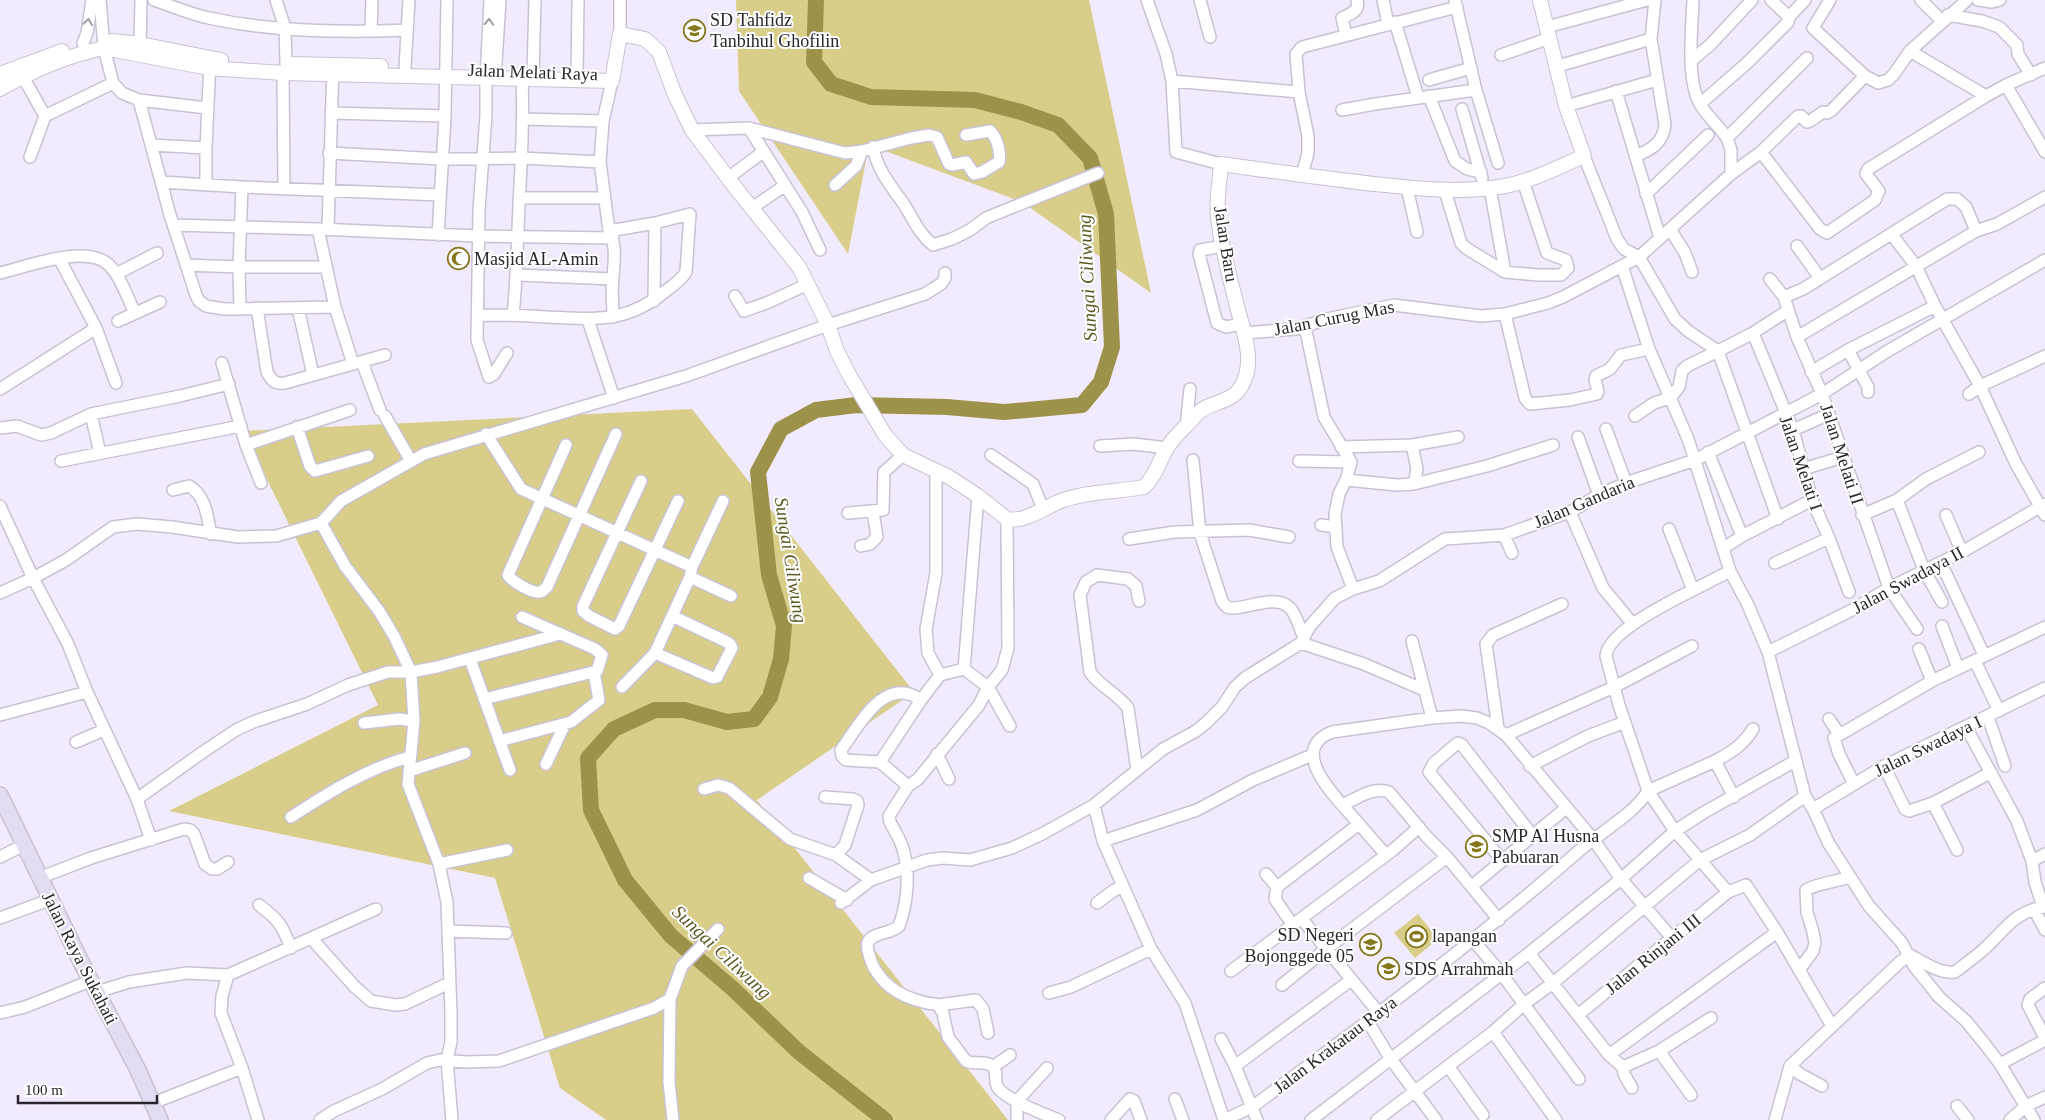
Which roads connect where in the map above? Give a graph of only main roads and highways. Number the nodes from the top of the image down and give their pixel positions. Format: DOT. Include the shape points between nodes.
graph roads {
  1 [pos="0,795"];
  2 [pos="160,1120"];
  1 -- 2 [label="main road, Jalan Raya Sukahati"];
}
